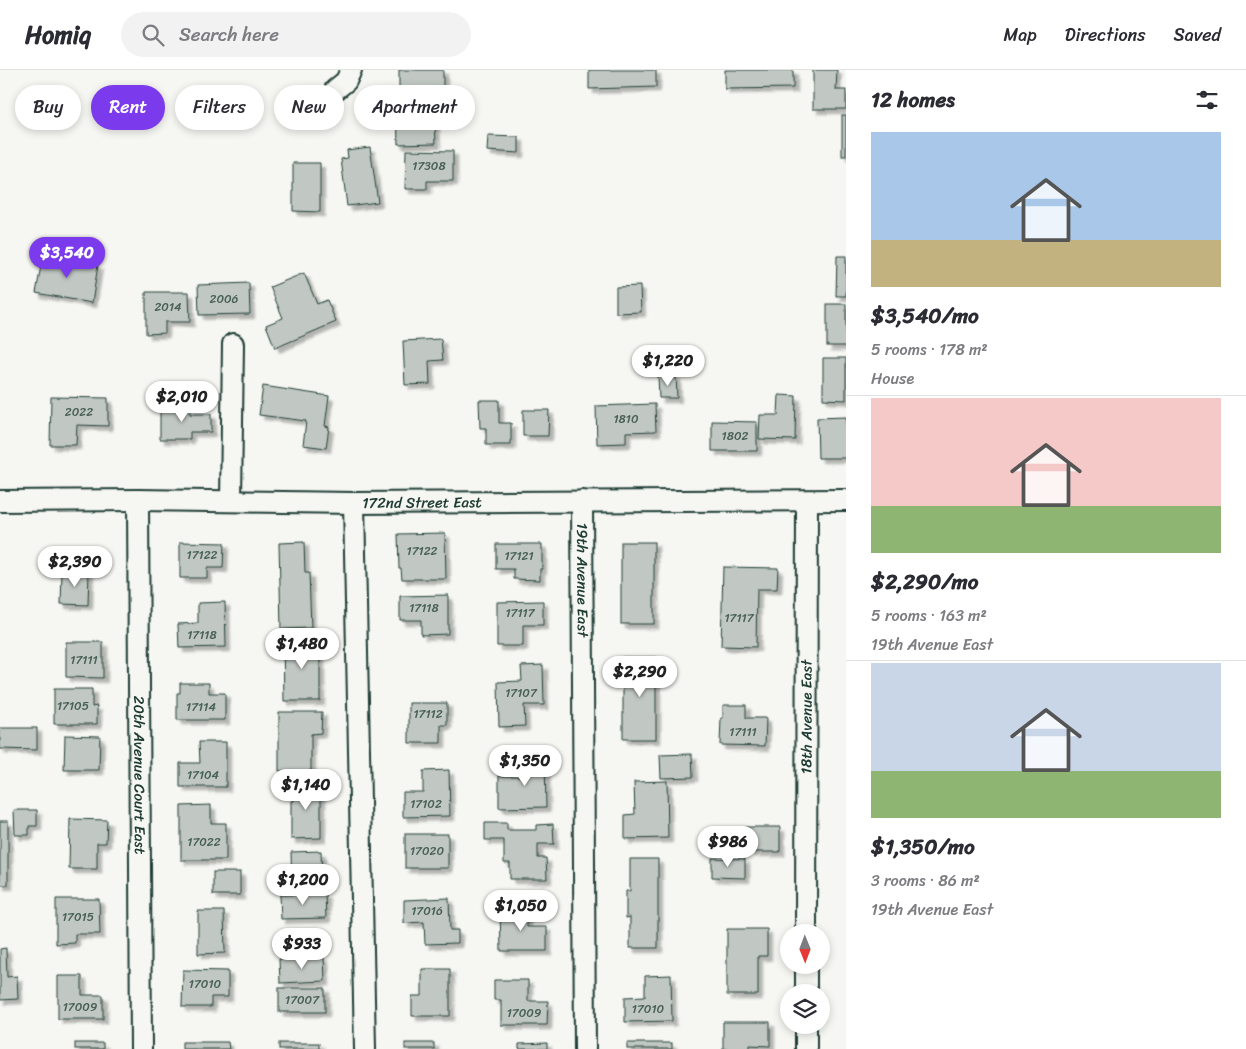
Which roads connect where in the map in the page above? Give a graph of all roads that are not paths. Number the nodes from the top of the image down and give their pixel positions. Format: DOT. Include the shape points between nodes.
graph roads {
  1 [pos="351,70"];
  2 [pos="341,85"];
  3 [pos="232,344"];
  4 [pos="138,500"];
  5 [pos="846,500"];
  6 [pos="0,501"];
  7 [pos="231,501"];
  8 [pos="582,501"];
  9 [pos="807,501"];
  10 [pos="354,503"];
  11 [pos="806,924"];
  12 [pos="806,1034"];
  13 [pos="141,1049"];
  14 [pos="365,1049"];
  15 [pos="585,1049"];
  16 [pos="806,1049"];
  1 -- 2 [label="street"];
  3 -- 7 [label="street"];
  4 -- 6 [label="street, 172nd Street East"];
  4 -- 7 [label="street, 172nd Street East"];
  4 -- 13 [label="street, 20th Avenue Court East"];
  5 -- 9 [label="street, 172nd Street East"];
  7 -- 10 [label="street, 172nd Street East"];
  8 -- 9 [label="street, 172nd Street East"];
  8 -- 10 [label="street, 172nd Street East"];
  8 -- 15 [label="street, 19th Avenue East"];
  9 -- 11 [label="street, 18th Avenue East"];
  10 -- 14 [label="street"];
  12 -- 16 [label="street"];
}
